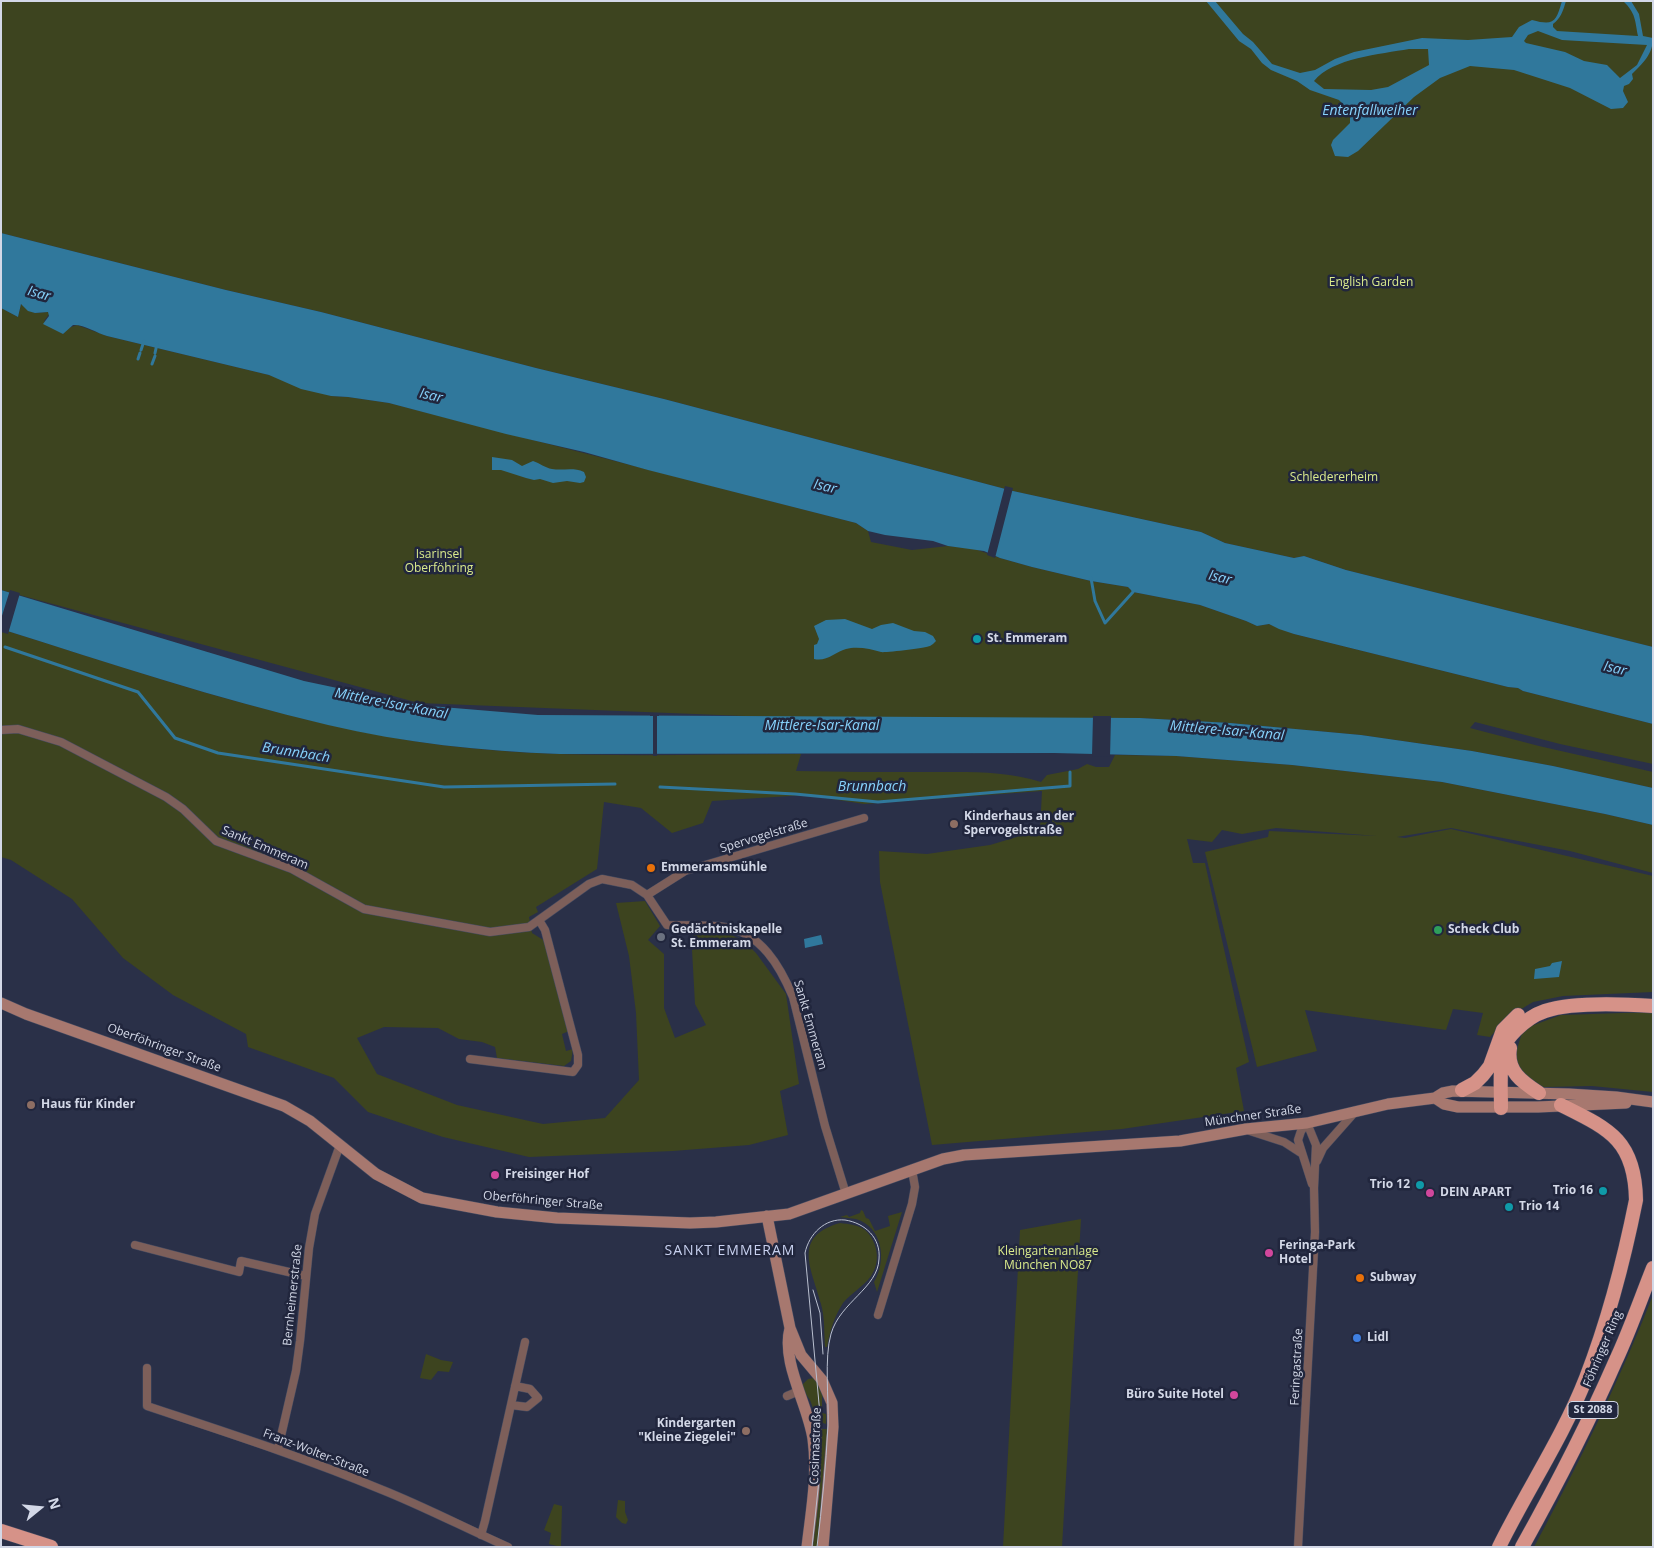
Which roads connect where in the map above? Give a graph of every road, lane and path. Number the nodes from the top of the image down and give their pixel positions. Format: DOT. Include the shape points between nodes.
graph roads {
  1 [pos="1,730"];
  2 [pos="864,818"];
  3 [pos="647,895"];
  4 [pos="539,920"];
  5 [pos="1653,1000"];
  6 [pos="1,1003"];
  7 [pos="1630,1005"];
  8 [pos="1570,1006"];
  9 [pos="1653,1006"];
  10 [pos="1513,1033"];
  11 [pos="470,1059"];
  12 [pos="1462,1090"];
  13 [pos="1501,1091"];
  14 [pos="1539,1093"];
  15 [pos="1436,1098"];
  16 [pos="1647,1102"];
  17 [pos="1561,1105"];
  18 [pos="1501,1108"];
  19 [pos="1357,1110"];
  20 [pos="1307,1123"];
  21 [pos="1246,1129"];
  22 [pos="340,1145"];
  23 [pos="1072,1148"];
  24 [pos="1301,1153"];
  25 [pos="1315,1165"];
  26 [pos="912,1170"];
  27 [pos="1314,1188"];
  28 [pos="846,1194"];
  29 [pos="767,1216"];
  30 [pos="135,1245"];
  31 [pos="1653,1268"];
  32 [pos="306,1276"];
  33 [pos="878,1315"];
  34 [pos="790,1328"];
  35 [pos="525,1342"];
  36 [pos="148,1368"];
  37 [pos="818,1375"];
  38 [pos="515,1386"];
  39 [pos="798,1388"];
  40 [pos="786,1396"];
  41 [pos="511,1405"];
  42 [pos="278,1449"];
  43 [pos="1,1531"];
  44 [pos="481,1535"];
  45 [pos="50,1547"];
  46 [pos="508,1547"];
  47 [pos="807,1547"];
  48 [pos="823,1547"];
  49 [pos="1298,1547"];
  50 [pos="1499,1547"];
  51 [pos="1522,1547"];
  1 -- 4 [label="street, Sankt Emmeram" via="18,729 61,742 166,797 216,841 292,869 364,909 490,932 529,927"];
  2 -- 3 [label="street, Spervogelstraße" via="685,871"];
  3 -- 4 [label="street, Sankt Emmeram" via="632,885 602,879 589,884"];
  3 -- 28 [label="street, Sankt Emmeram" via="667,925 727,927 744,933 773,959 793,997 825,1126"];
  4 -- 11 [label="street" via="545,930 578,1065 573,1072"];
  5 -- 7 [label="highway"];
  6 -- 22 [label="main road, Oberföhringer Straße" via="284,1106 310,1121"];
  7 -- 8 [label="highway"];
  7 -- 9 [label="highway"];
  8 -- 10 [label="highway" via="1544,1012 1525,1021"];
  8 -- 12 [label="highway" via="1560,1002 1521,1013 1503,1030 1490,1066 1475,1083"];
  10 -- 13 [label="highway" via="1505,1044"];
  10 -- 14 [label="highway" via="1512,1068 1522,1082"];
  12 -- 13 [label="main road, Münchner Straße"];
  12 -- 15 [label="main road, Münchner Straße" via="1443,1093"];
  13 -- 14 [label="main road, Münchner Straße"];
  13 -- 18 [label="highway"];
  14 -- 16 [label="main road, Münchner Straße"];
  15 -- 18 [label="main road, Münchner Straße" via="1444,1104 1458,1107"];
  15 -- 19 [label="main road, Münchner Straße"];
  16 -- 17 [label="main road, Münchner Straße"];
  17 -- 18 [label="main road, Münchner Straße"];
  17 -- 50 [label="highway" via="1601,1126 1624,1148 1631,1162 1636,1200 1609,1308 1586,1379"];
  19 -- 20 [label="main road, Münchner Straße"];
  19 -- 25 [label="street, Feringastraße" via="1323,1148"];
  20 -- 21 [label="main road, Münchner Straße"];
  20 -- 24 [label="street, Feringastraße" via="1298,1140"];
  20 -- 25 [label="street, Feringastraße" via="1316,1145"];
  21 -- 23 [label="main road, Münchner Straße" via="1180,1141"];
  21 -- 24 [label="street" via="1284,1142"];
  22 -- 29 [label="main road, Oberföhringer Straße" via="376,1174 422,1198 497,1212 557,1218 690,1223"];
  22 -- 32 [label="street, Bernheimerstraße" via="315,1214"];
  23 -- 26 [label="main road, Oberföhringer Straße" via="964,1155"];
  24 -- 27 [label="street, Feringastraße"];
  25 -- 27 [label="street, Feringastraße"];
  26 -- 28 [label="main road, Oberföhringer Straße"];
  26 -- 33 [label="street" via="915,1188 912,1204"];
  27 -- 49 [label="street, Feringastraße" via="1314,1267"];
  28 -- 29 [label="main road, Oberföhringer Straße" via="789,1214"];
  29 -- 34 [label="main road, Cosimastraße"];
  30 -- 32 [label="street" via="239,1272 242,1261"];
  31 -- 51 [label="highway, Föhringer Ring / St 2088" via="1590,1417 1562,1476"];
  32 -- 42 [label="street, Bernheimerstraße" via="297,1363"];
  34 -- 37 [label="main road, Cosimastraße" via="800,1355"];
  34 -- 39 [label="main road, Cosimastraße" via="787,1341"];
  35 -- 38 [label="street"];
  36 -- 42 [label="street, Franz-Wolter-Straße" via="147,1406"];
  37 -- 39 [label="main road" via="805,1375 799,1380"];
  37 -- 48 [label="main road, Cosimastraße" via="828,1392 833,1412"];
  38 -- 41 [label="street"];
  38 -- 41 [label="street" via="530,1389 538,1398 527,1407"];
  39 -- 40 [label="street"];
  39 -- 47 [label="main road, Cosimastraße" via="811,1425 814,1458"];
  41 -- 44 [label="street"];
  42 -- 44 [label="street, Franz-Wolter-Straße" via="380,1489"];
  43 -- 45 [label="highway"];
  44 -- 46 [label="street, Franz-Wolter-Straße"];
}
